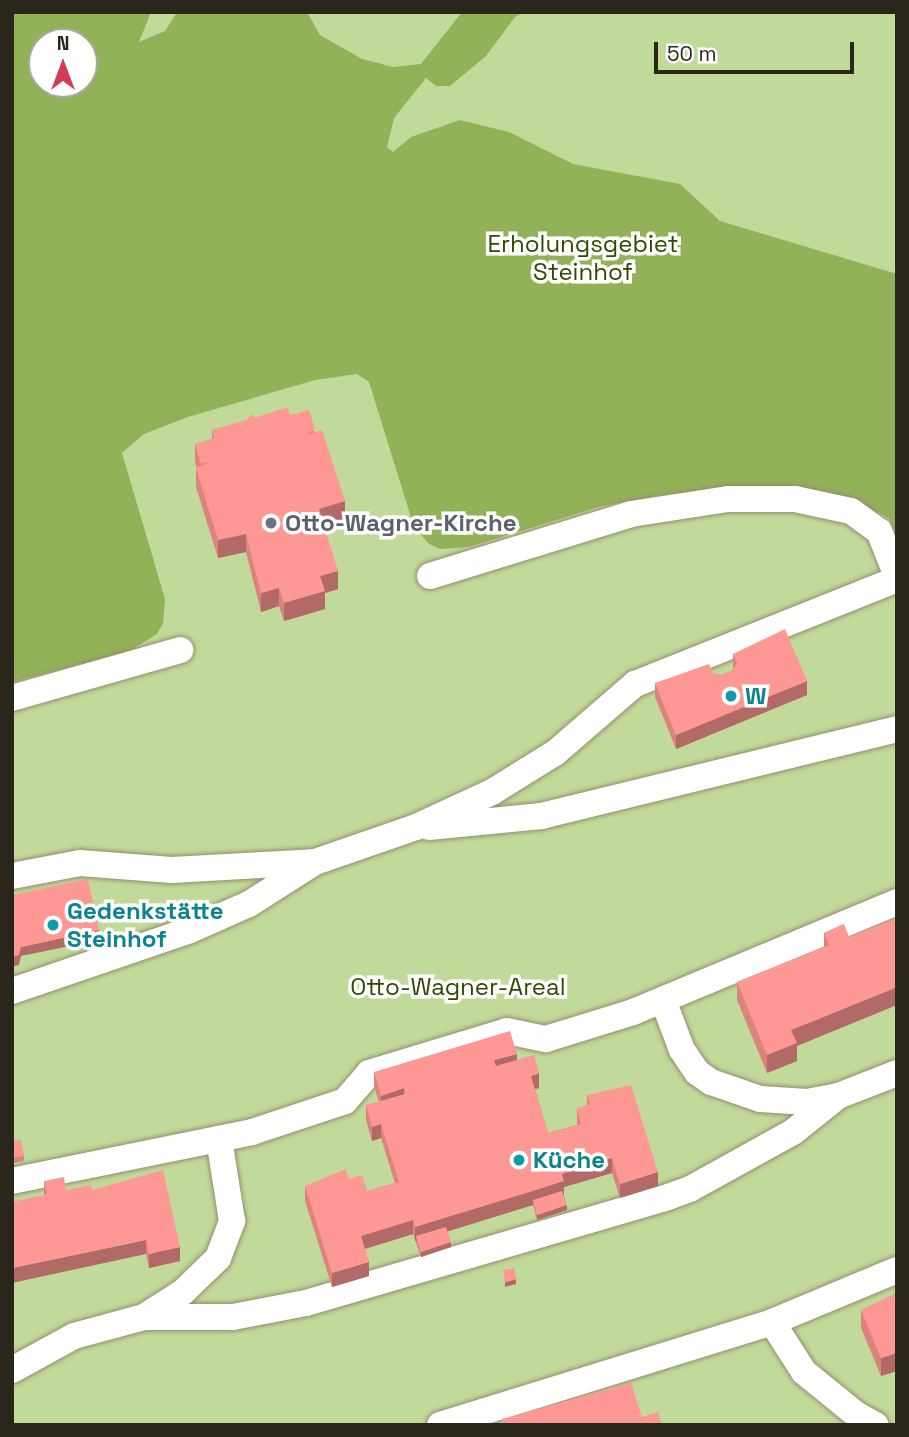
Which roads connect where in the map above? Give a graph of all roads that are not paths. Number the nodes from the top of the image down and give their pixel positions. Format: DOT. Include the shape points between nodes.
graph roads {
  1 [pos="429,576"];
  2 [pos="897,577"];
  3 [pos="180,650"];
  4 [pos="12,698"];
  5 [pos="897,729"];
  6 [pos="416,827"];
  7 [pos="315,862"];
  8 [pos="12,876"];
  9 [pos="897,902"];
  10 [pos="12,991"];
  11 [pos="663,1000"];
  12 [pos="897,1073"];
  13 [pos="838,1096"];
  14 [pos="219,1139"];
  15 [pos="12,1181"];
  16 [pos="897,1270"];
  17 [pos="144,1317"];
  18 [pos="772,1322"];
  19 [pos="12,1370"];
  20 [pos="440,1425"];
  21 [pos="876,1425"];
  1 -- 2 [label="lane" via="631,514 728,499 795,499 852,512 879,531"];
  2 -- 6 [label="lane" via="635,684 555,753 492,792"];
  3 -- 4 [label="lane"];
  5 -- 6 [label="lane" via="541,816"];
  6 -- 7 [label="lane"];
  7 -- 8 [label="lane" via="172,870 80,863"];
  7 -- 10 [label="lane" via="249,904 190,930"];
  9 -- 11 [label="lane"];
  11 -- 13 [label="lane" via="682,1050 710,1082 772,1100 807,1102"];
  11 -- 14 [label="lane" via="546,1040 507,1031 369,1073 345,1101"];
  12 -- 13 [label="lane"];
  13 -- 17 [label="lane" via="793,1132 690,1189 657,1200 306,1303 233,1317"];
  14 -- 15 [label="lane"];
  14 -- 17 [label="lane" via="232,1221 229,1236 218,1258 183,1292"];
  16 -- 18 [label="lane"];
  17 -- 19 [label="lane" via="74,1336"];
  18 -- 20 [label="lane"];
  18 -- 21 [label="lane" via="804,1372"];
}
